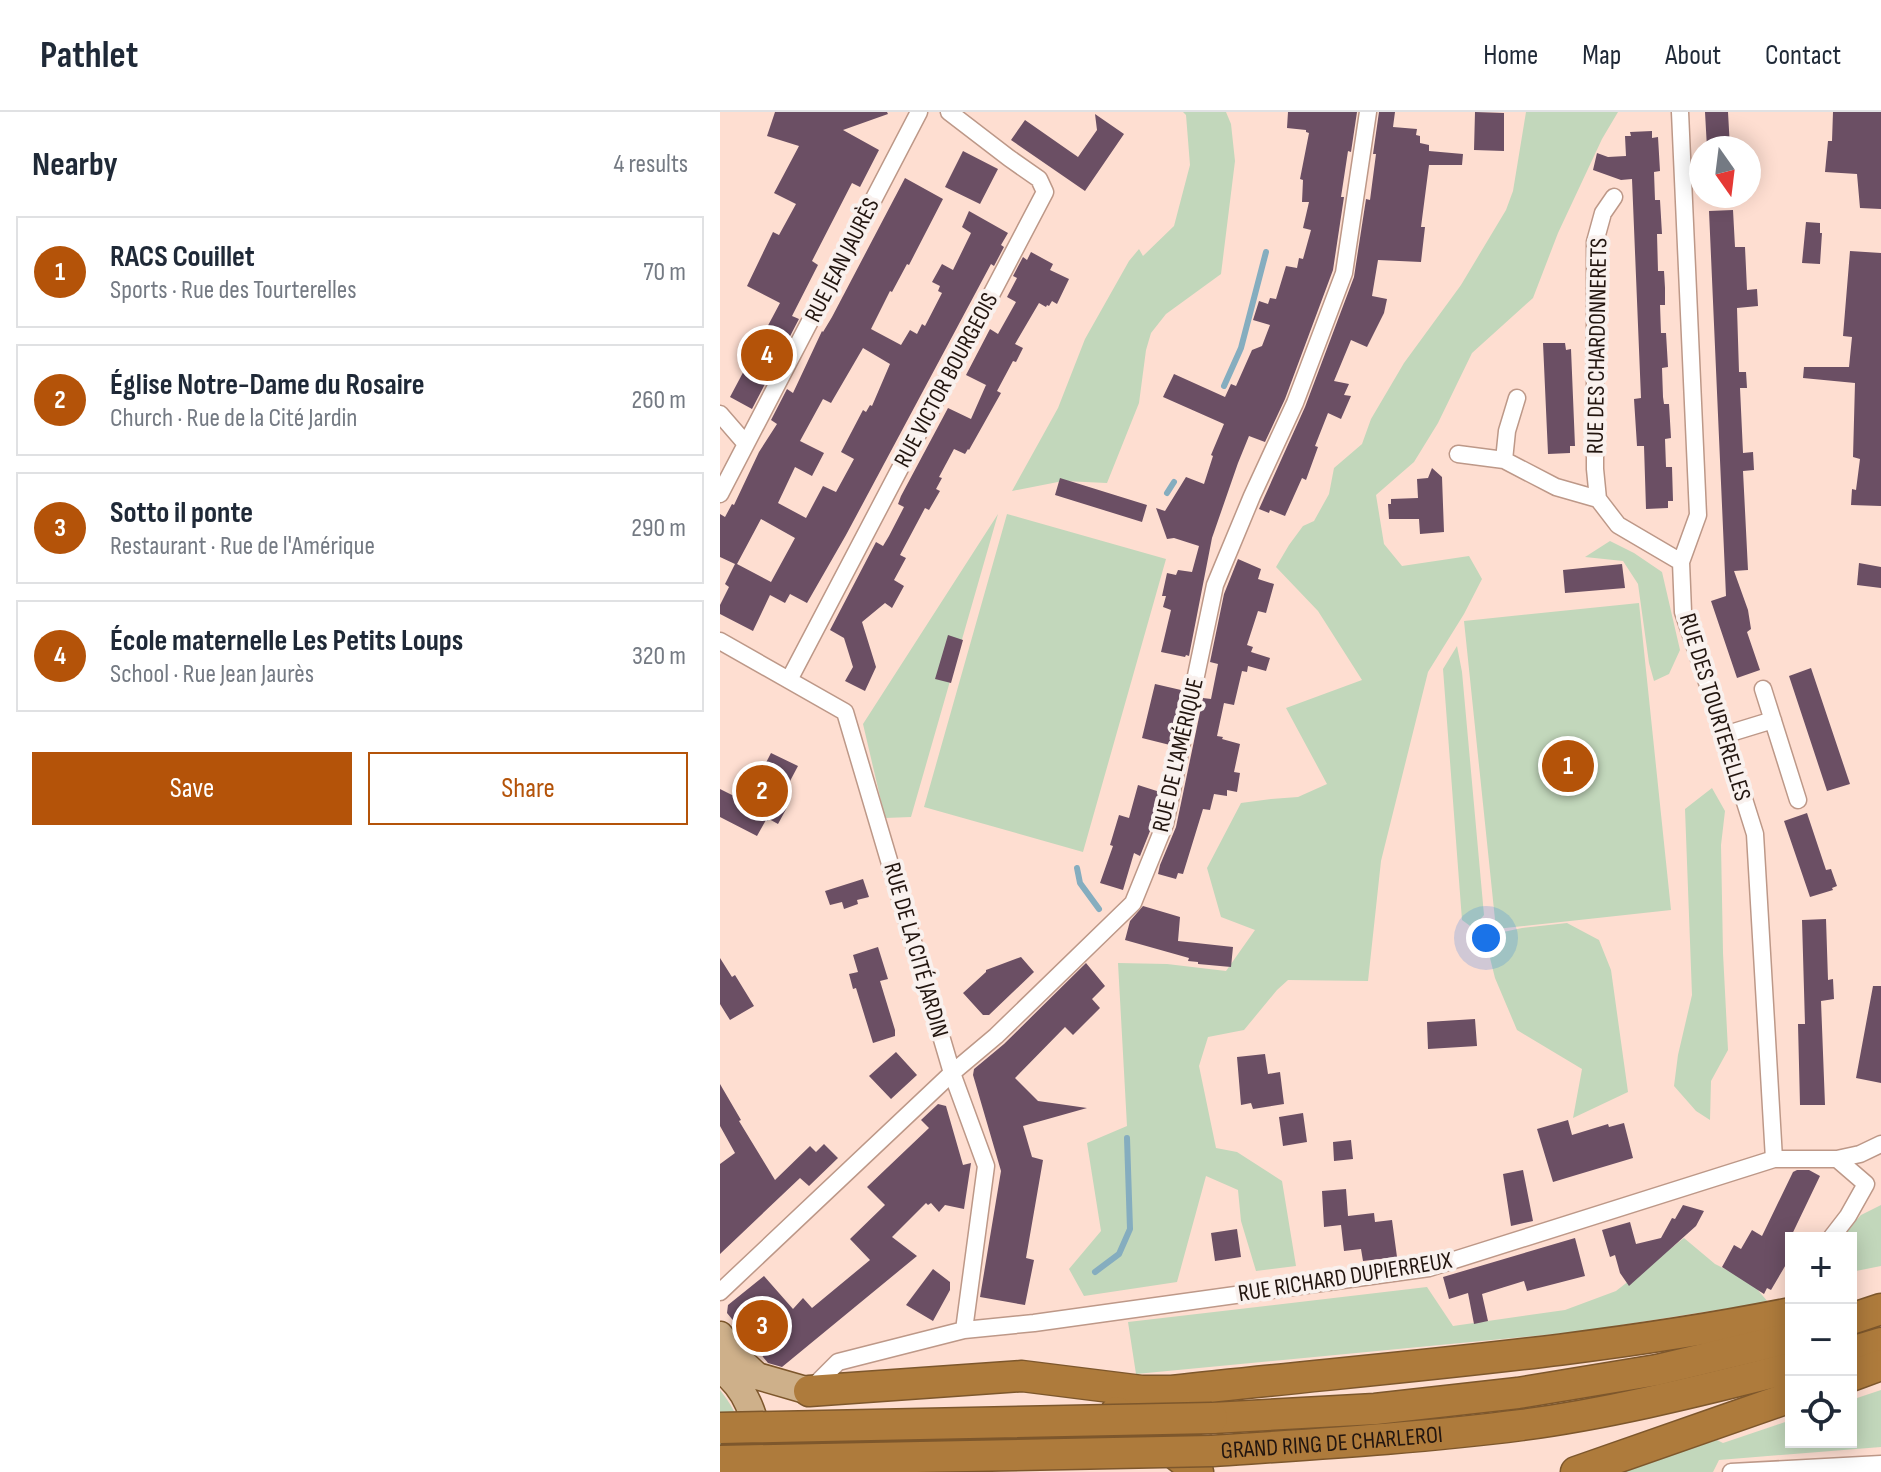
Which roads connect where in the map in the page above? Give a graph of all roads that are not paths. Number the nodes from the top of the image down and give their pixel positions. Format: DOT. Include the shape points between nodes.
graph roads {
  1 [pos="919,112"];
  2 [pos="949,112"];
  3 [pos="1368,112"];
  4 [pos="1680,112"];
  5 [pos="1614,197"];
  6 [pos="1517,398"];
  7 [pos="720,414"];
  8 [pos="746,444"];
  9 [pos="1458,454"];
  10 [pos="1504,460"];
  11 [pos="720,494"];
  12 [pos="1598,499"];
  13 [pos="1681,562"];
  14 [pos="720,641"];
  15 [pos="789,680"];
  16 [pos="1763,689"];
  17 [pos="1773,720"];
  18 [pos="1724,735"];
  19 [pos="1798,800"];
  20 [pos="952,1073"];
  21 [pos="1881,1144"];
  22 [pos="1774,1159"];
  23 [pos="1837,1159"];
  24 [pos="1836,1232"];
  25 [pos="720,1292"];
  26 [pos="1857,1308"];
  27 [pos="1881,1308"];
  28 [pos="1785,1314"];
  29 [pos="1857,1317"];
  30 [pos="964,1330"];
  31 [pos="720,1335"];
  32 [pos="1785,1339"];
  33 [pos="1881,1343"];
  34 [pos="1857,1350"];
  35 [pos="1881,1365"];
  36 [pos="1785,1369"];
  37 [pos="1857,1374"];
  38 [pos="736,1379"];
  39 [pos="809,1391"];
  40 [pos="1785,1399"];
  41 [pos="845,1403"];
  42 [pos="720,1428"];
  43 [pos="757,1440"];
  44 [pos="720,1461"];
  45 [pos="1205,1461"];
  46 [pos="1881,1464"];
  47 [pos="753,1472"];
  48 [pos="803,1472"];
  49 [pos="849,1472"];
  50 [pos="1576,1472"];
  51 [pos="1731,1472"];
  1 -- 8 [label="street, RUE JEAN JAURÈS"];
  2 -- 15 [label="street, RUE VICTOR BOURGEOIS" via="1039,179 1045,192"];
  3 -- 20 [label="street, RUE DE L'AMÉRIQUE" via="1344,273 1295,403 1215,585 1165,824 1133,903"];
  4 -- 13 [label="street, RUE DES TOURTERELLES" via="1698,515"];
  5 -- 12 [label="street, RUE DES CHARDONNERETS" via="1595,242"];
  6 -- 10 [label="street"];
  7 -- 8 [label="street"];
  8 -- 11 [label="street, RUE JEAN JAURÈS"];
  9 -- 10 [label="street"];
  10 -- 12 [label="street" via="1556,487"];
  12 -- 13 [label="street" via="1618,525"];
  13 -- 18 [label="street, RUE DES TOURTERELLES" via="1683,612"];
  14 -- 15 [label="street, RUE DE LA CITÉ JARDIN"];
  15 -- 20 [label="street, RUE DE LA CITÉ JARDIN" via="845,712"];
  16 -- 17 [label="street"];
  17 -- 18 [label="street"];
  17 -- 19 [label="street"];
  18 -- 22 [label="street, RUE DES TOURTERELLES" via="1755,834"];
  20 -- 25 [label="street, RUE DE L'AMÉRIQUE"];
  20 -- 30 [label="street, RUE DE LA CITÉ JARDIN" via="986,1166"];
  21 -- 23 [label="street, RUE RICHARD DUPIERREUX"];
  22 -- 23 [label="street, RUE RICHARD DUPIERREUX"];
  22 -- 30 [label="street, RUE RICHARD DUPIERREUX" via="1429,1268"];
  23 -- 24 [label="street" via="1866,1184"];
  26 -- 27 [label="highway"];
  27 -- 29 [label="highway"];
  28 -- 39 [label="highway" via="1578,1348 1172,1391 1022,1376"];
  30 -- 39 [label="street, RUE RICHARD DUPIERREUX" via="838,1362"];
  31 -- 38 [label="main road"];
  32 -- 42 [label="highway, GRAND RING DE CHARLEROI, bridge" via="1657,1370 1375,1409 1212,1418"];
  33 -- 34 [label="highway"];
  35 -- 37 [label="highway"];
  36 -- 45 [label="highway, GRAND RING DE CHARLEROI" via="1525,1425"];
  38 -- 39 [label="main road" via="757,1376"];
  38 -- 39 [label="main road" via="775,1401"];
  38 -- 43 [label="main road" via="754,1418"];
  40 -- 50 [label="highway"];
  41 -- 43 [label="highway" via="789,1421"];
  41 -- 45 [label="highway" via="999,1390 1060,1394 1131,1419"];
  41 -- 49 [label="highway" via="831,1429"];
  43 -- 47 [label="main road"];
  43 -- 48 [label="main road"];
  44 -- 45 [label="highway, GRAND RING DE CHARLEROI, bridge"];
  46 -- 51 [label="street"];
}
